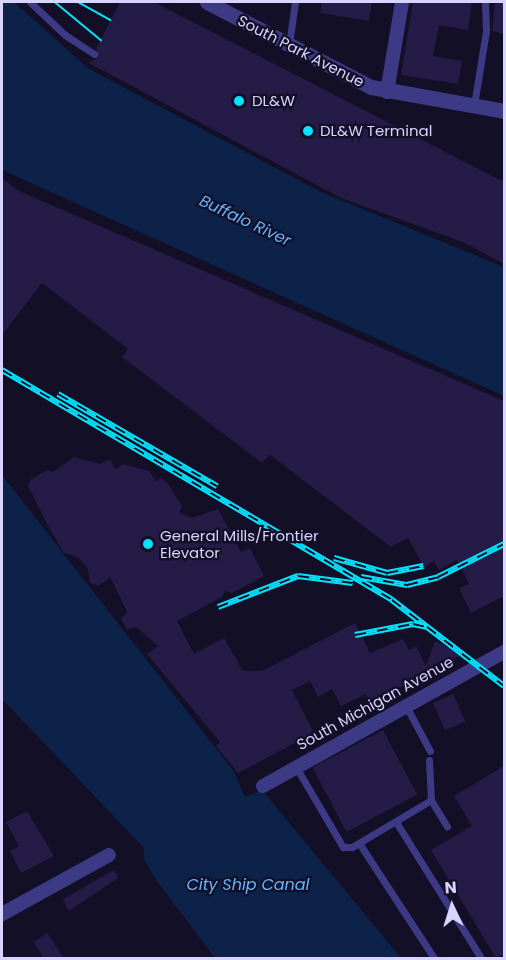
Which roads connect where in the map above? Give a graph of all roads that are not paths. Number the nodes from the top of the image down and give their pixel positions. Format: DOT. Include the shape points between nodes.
graph roads {
  1 [pos="30,2"];
  2 [pos="207,2"];
  3 [pos="295,2"];
  4 [pos="402,2"];
  5 [pos="485,2"];
  6 [pos="289,47"];
  7 [pos="94,54"];
  8 [pos="387,92"];
  9 [pos="474,106"];
  10 [pos="504,111"];
  11 [pos="503,655"];
  12 [pos="405,704"];
  13 [pos="430,751"];
  14 [pos="429,760"];
  15 [pos="296,767"];
  16 [pos="263,786"];
  17 [pos="431,800"];
  18 [pos="396,822"];
  19 [pos="447,827"];
  20 [pos="359,843"];
  21 [pos="109,855"];
  22 [pos="2,914"];
  23 [pos="434,958"];
  24 [pos="481,958"];
  1 -- 7 [label="lane" via="65,35"];
  2 -- 6 [label="street, South Park Avenue"];
  3 -- 6 [label="lane"];
  4 -- 8 [label="street"];
  5 -- 9 [label="lane" via="486,31"];
  6 -- 8 [label="street, South Park Avenue"];
  8 -- 9 [label="street, South Park Avenue"];
  9 -- 10 [label="street, South Park Avenue"];
  11 -- 12 [label="street, South Michigan Avenue"];
  12 -- 13 [label="lane"];
  12 -- 15 [label="street, South Michigan Avenue"];
  14 -- 17 [label="lane"];
  15 -- 16 [label="street, South Michigan Avenue"];
  15 -- 20 [label="lane" via="343,847"];
  17 -- 18 [label="lane"];
  17 -- 19 [label="lane"];
  18 -- 20 [label="lane"];
  18 -- 24 [label="lane"];
  20 -- 23 [label="lane"];
  21 -- 22 [label="street"];
}
